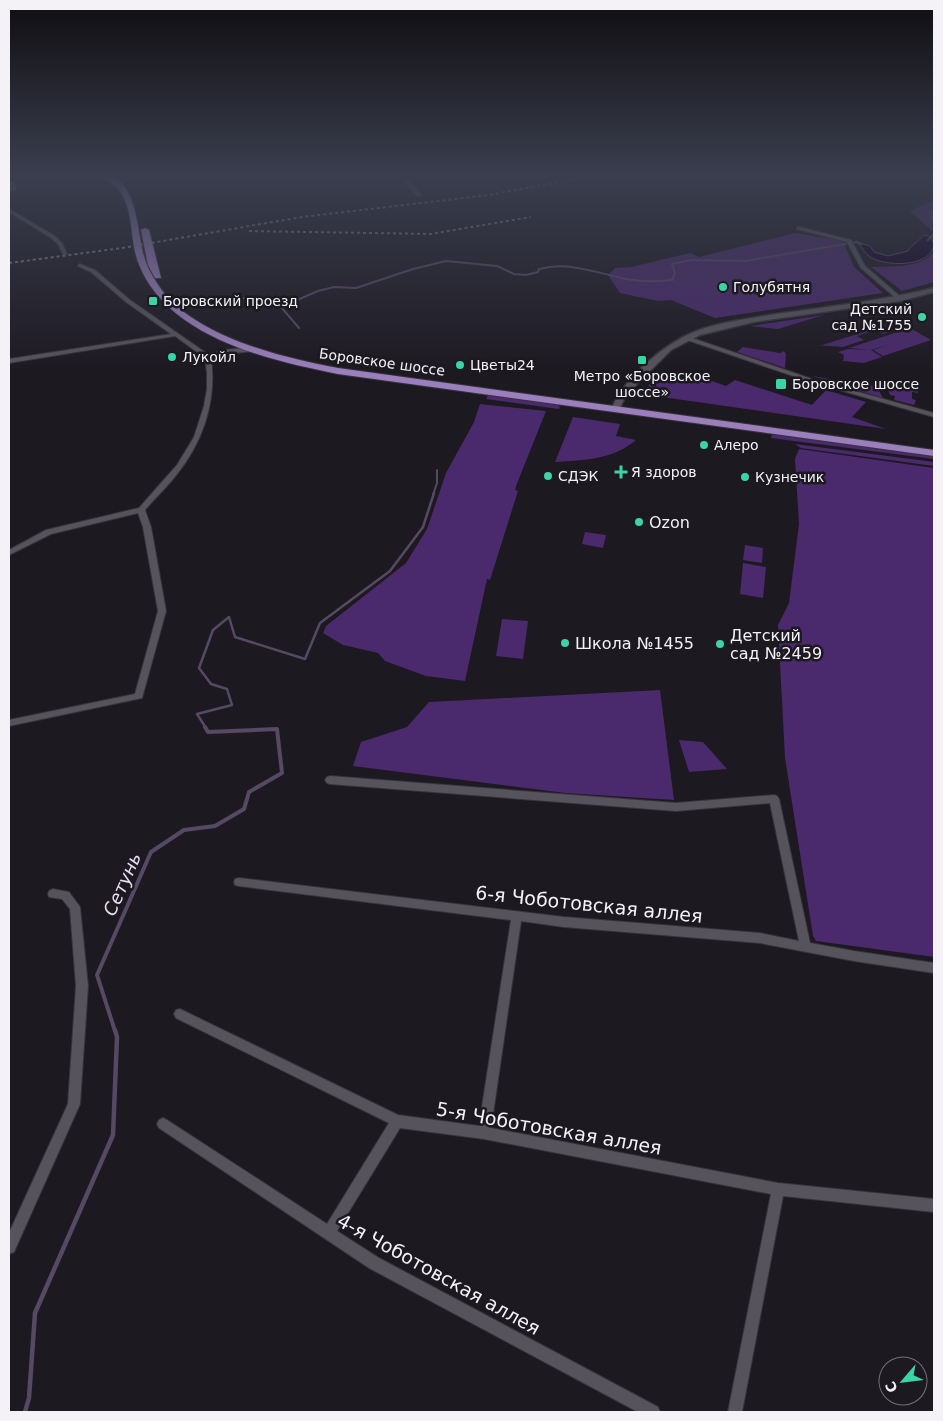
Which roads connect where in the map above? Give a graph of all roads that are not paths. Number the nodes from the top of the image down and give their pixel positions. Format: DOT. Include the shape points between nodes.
graph roads {
  1 [pos="56,239"];
  2 [pos="138,239"];
  3 [pos="147,239"];
  4 [pos="843,239"];
  5 [pos="65,253"];
  6 [pos="80,265"];
  7 [pos="934,290"];
  8 [pos="900,298"];
  9 [pos="174,335"];
  10 [pos="686,338"];
  11 [pos="254,349"];
  12 [pos="208,356"];
  13 [pos="9,361"];
  14 [pos="617,404"];
  15 [pos="934,415"];
  16 [pos="934,444"];
  17 [pos="934,453"];
  18 [pos="141,510"];
  19 [pos="9,553"];
  20 [pos="9,723"];
  21 [pos="330,780"];
  22 [pos="239,882"];
  23 [pos="53,894"];
  24 [pos="517,916"];
  25 [pos="806,947"];
  26 [pos="934,968"];
  27 [pos="180,1014"];
  28 [pos="397,1121"];
  29 [pos="163,1124"];
  30 [pos="484,1133"];
  31 [pos="778,1189"];
  32 [pos="934,1206"];
  33 [pos="328,1234"];
  34 [pos="9,1247"];
  35 [pos="653,1412"];
  36 [pos="735,1412"];
  1 -- 5 [label="street"];
  2 -- 11 [label="main road, Боровское шоссе" via="143,266 164,298 201,326"];
  3 -- 14 [label="main road, Боровское шоссе" via="152,266 165,286 192,311 244,339 272,349 329,362"];
  4 -- 8 [label="street" via="849,241 866,270"];
  6 -- 9 [label="street" via="93,271"];
  7 -- 8 [label="street"];
  8 -- 10 [label="street" via="735,324"];
  9 -- 12 [label="street"];
  9 -- 13 [label="street"];
  10 -- 14 [label="street" via="668,348 622,394"];
  10 -- 15 [label="street" via="813,381"];
  11 -- 12 [label="street"];
  11 -- 14 [label="main road, Боровское шоссе" via="330,370"];
  12 -- 18 [label="street" via="211,390 193,444 171,478"];
  14 -- 16 [label="main road, Боровское шоссе"];
  14 -- 17 [label="main road, Боровское шоссе"];
  18 -- 19 [label="street" via="49,532"];
  18 -- 20 [label="street" via="162,611 139,696"];
  21 -- 25 [label="street" via="676,807 774,799"];
  22 -- 24 [label="street, 6-я Чоботовская аллея"];
  23 -- 34 [label="street" via="65,894 76,907 82,986 74,1104"];
  24 -- 25 [label="street, 6-я Чоботовская аллея" via="760,938"];
  24 -- 30 [label="street"];
  25 -- 26 [label="street, 6-я Чоботовская аллея"];
  27 -- 28 [label="street, 5-я Чоботовская аллея"];
  28 -- 30 [label="street, 5-я Чоботовская аллея"];
  28 -- 33 [label="street"];
  29 -- 33 [label="street, 4-я Чоботовская аллея"];
  30 -- 31 [label="street, 5-я Чоботовская аллея"];
  31 -- 32 [label="street, 5-я Чоботовская аллея"];
  31 -- 36 [label="street"];
  33 -- 35 [label="street, 4-я Чоботовская аллея" via="374,1263"];
}
